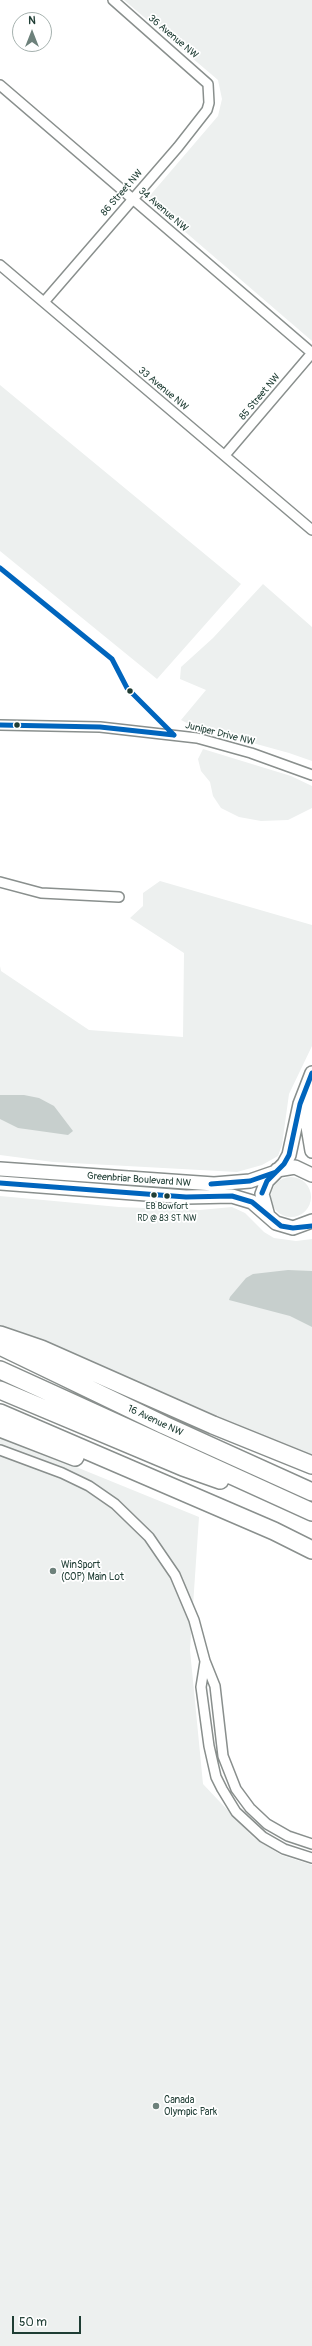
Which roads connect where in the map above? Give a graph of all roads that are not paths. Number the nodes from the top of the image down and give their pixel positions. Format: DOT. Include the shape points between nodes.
graph roads {
  1 [pos="112,0"];
  2 [pos="0,85"];
  3 [pos="210,96"];
  4 [pos="132,198"];
  5 [pos="0,265"];
  6 [pos="44,302"];
  7 [pos="312,353"];
  8 [pos="225,455"];
  9 [pos="312,530"];
  10 [pos="0,725"];
  11 [pos="312,775"];
  12 [pos="0,882"];
  13 [pos="120,897"];
  14 [pos="312,1073"];
  15 [pos="312,1092"];
  16 [pos="312,1151"];
  17 [pos="0,1169"];
  18 [pos="276,1171"];
  19 [pos="312,1174"];
  20 [pos="0,1183"];
  21 [pos="268,1216"];
  22 [pos="312,1221"];
  23 [pos="306,1226"];
  24 [pos="0,1335"];
  25 [pos="0,1346"];
  26 [pos="0,1370"];
  27 [pos="0,1390"];
  28 [pos="0,1413"];
  29 [pos="0,1428"];
  30 [pos="0,1450"];
  31 [pos="312,1465"];
  32 [pos="312,1492"];
  33 [pos="312,1513"];
  34 [pos="274,1531"];
  35 [pos="312,1550"];
  36 [pos="205,1661"];
  37 [pos="312,1844"];
  38 [pos="312,1858"];
  1 -- 3 [label="street, 36 Avenue NW" via="197,72 208,84"];
  2 -- 4 [label="street, 34 Avenue NW"];
  3 -- 4 [label="street, 86 Street NW" via="207,110"];
  4 -- 6 [label="street, 86 Street NW"];
  4 -- 7 [label="street, 34 Avenue NW"];
  5 -- 6 [label="street, 33 Avenue NW"];
  6 -- 8 [label="street, 33 Avenue NW"];
  7 -- 8 [label="street, 85 Street NW"];
  8 -- 9 [label="street, 33 Avenue NW"];
  10 -- 11 [label="street, Juniper Drive NW" via="100,727 197,738 251,753"];
  12 -- 13 [label="street" via="41,893"];
  14 -- 18 [label="street" via="300,1104 289,1155"];
  15 -- 16 [label="street" via="308,1126"];
  17 -- 18 [label="street, Greenbriar Boulevard NW" via="214,1184 250,1181"];
  18 -- 19 [label="street, Greenbriar Boulevard NW" via="295,1167"];
  18 -- 21 [label="street" via="267,1181 262,1194"];
  20 -- 21 [label="street, Greenbriar Boulevard NW" via="186,1197 232,1196 252,1202"];
  21 -- 23 [label="street, Greenbriar Boulevard NW" via="281,1226"];
  22 -- 23 [label="street"];
  24 -- 31 [label="highway" via="41,1348 212,1425"];
  25 -- 32 [label="highway, 16 Avenue NW" via="164,1425"];
  26 -- 33 [label="highway, 16 Avenue NW"];
  27 -- 33 [label="highway" via="183,1467"];
  28 -- 34 [label="highway"];
  29 -- 34 [label="highway"];
  30 -- 36 [label="street" via="90,1486 138,1525 167,1562 183,1589"];
  34 -- 35 [label="highway"];
  36 -- 37 [label="street" via="215,1686 224,1756 236,1789 250,1808 267,1824 288,1836"];
  36 -- 38 [label="street" via="202,1687 209,1746 222,1789 236,1812 264,1837 284,1849"];
}
